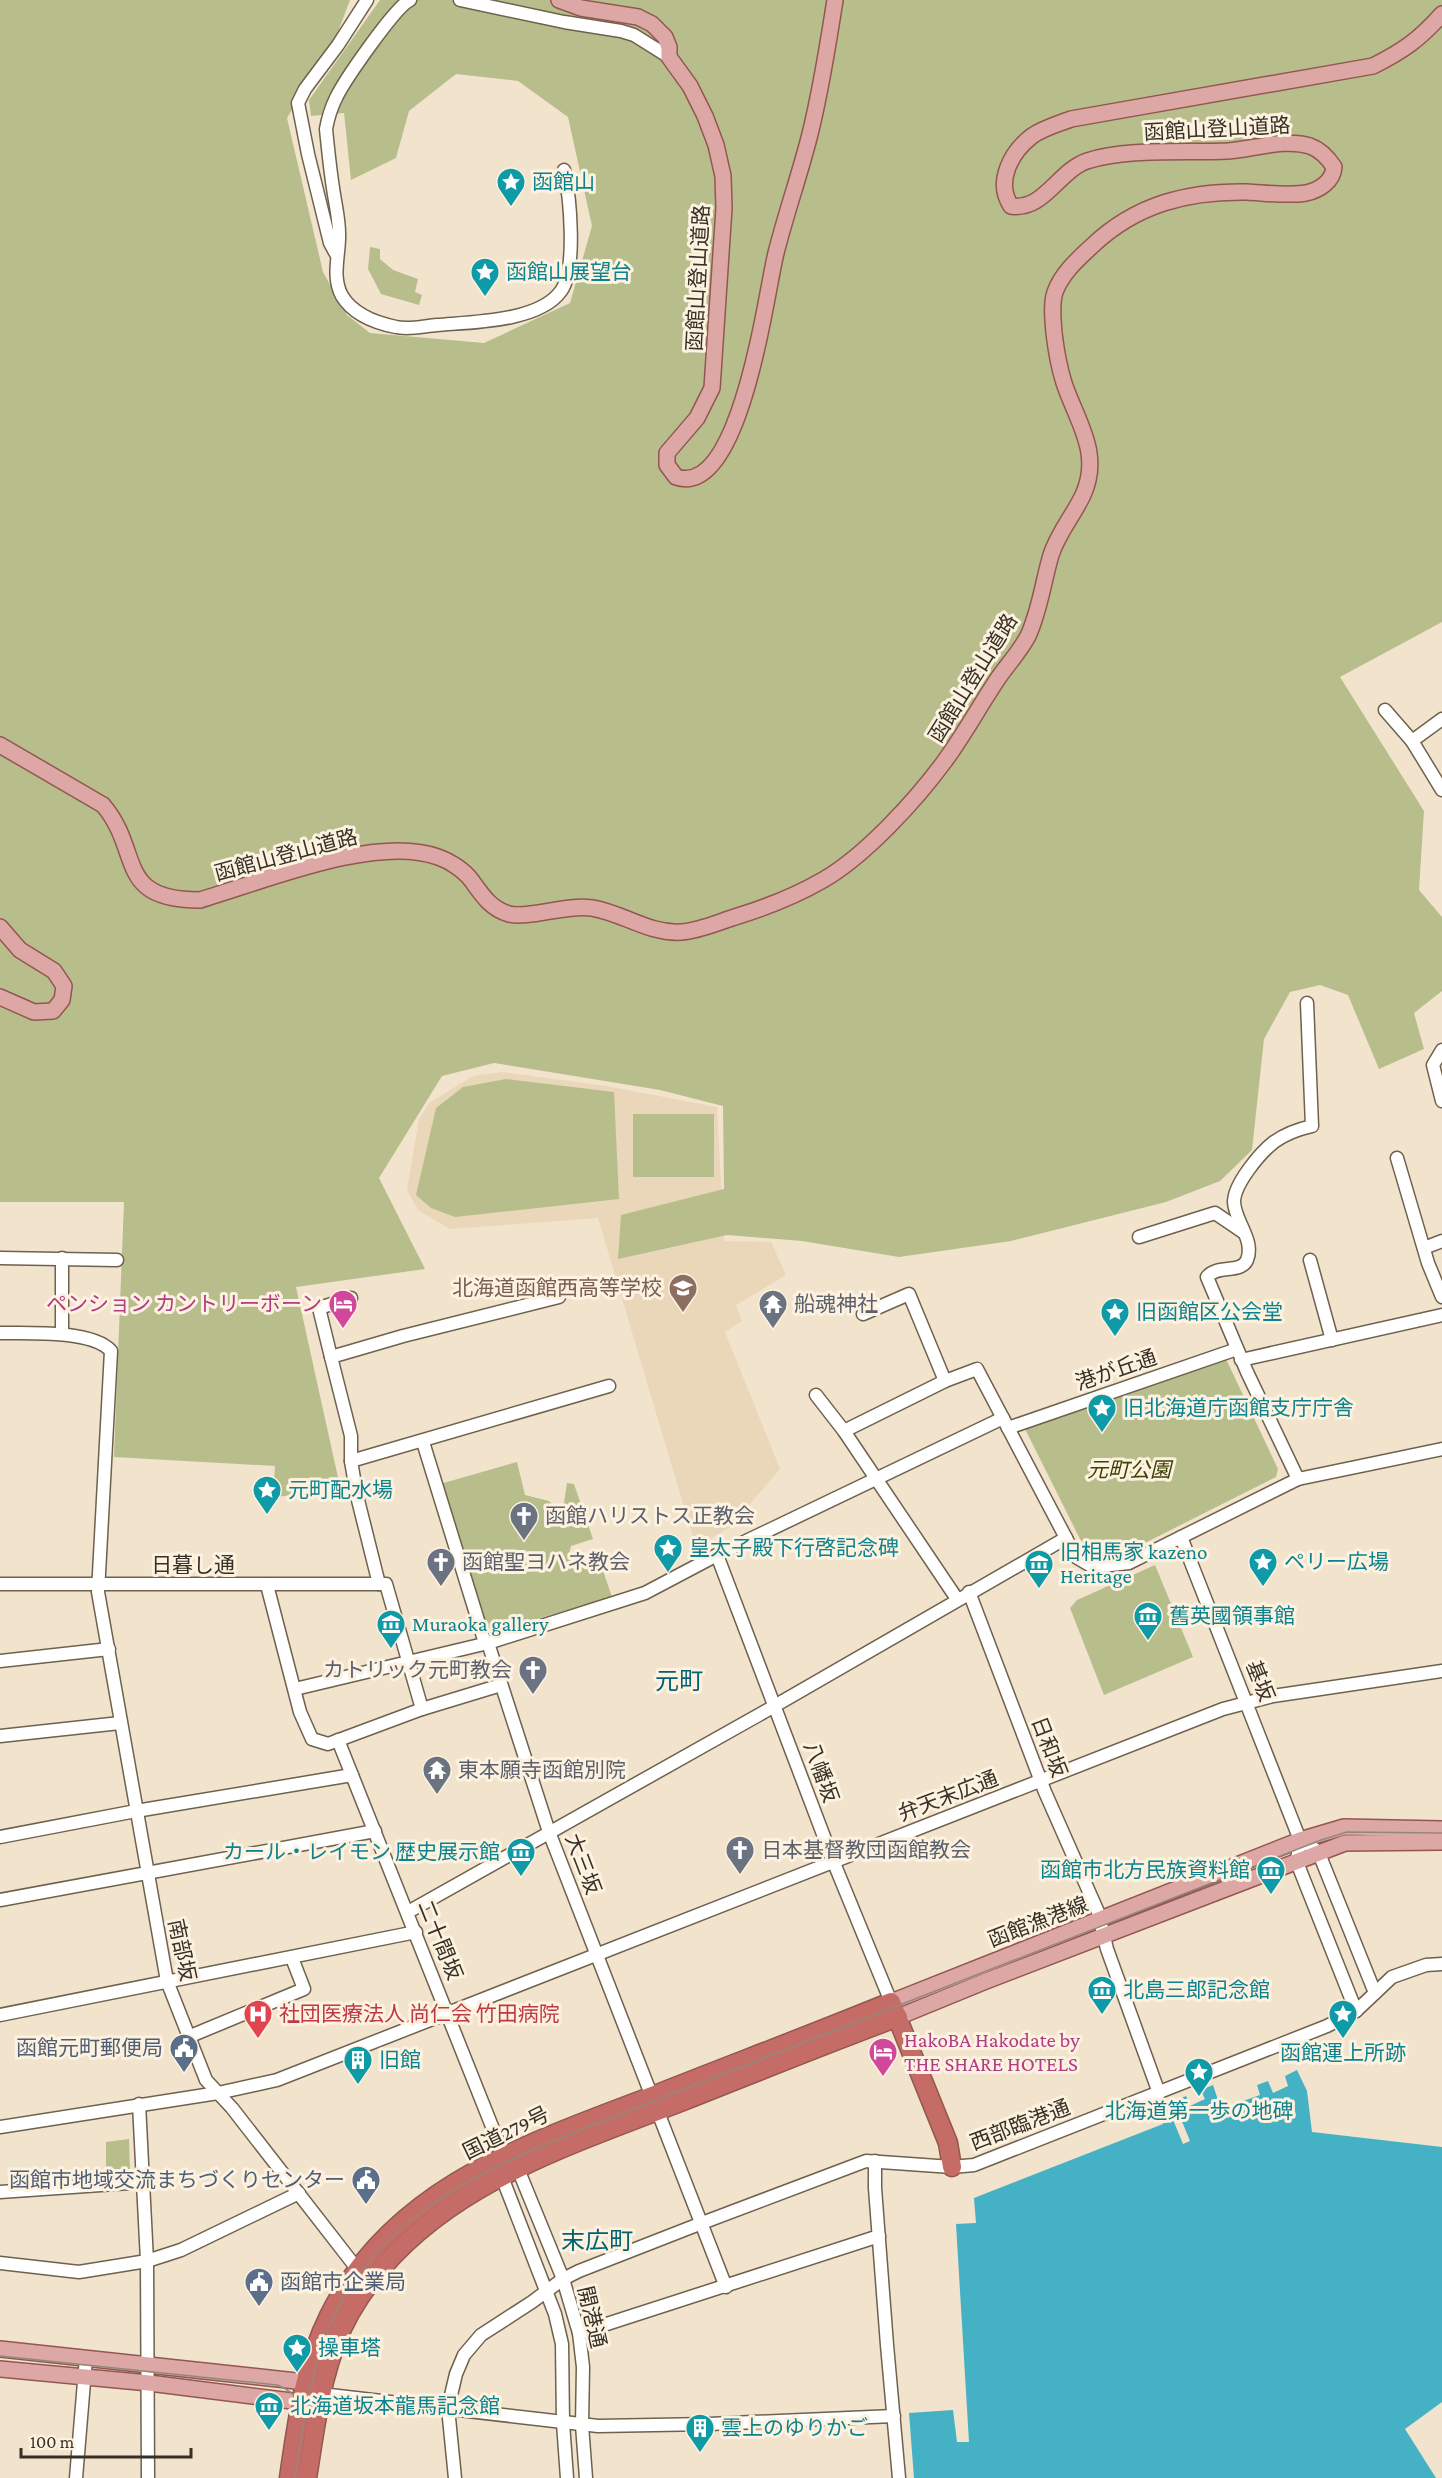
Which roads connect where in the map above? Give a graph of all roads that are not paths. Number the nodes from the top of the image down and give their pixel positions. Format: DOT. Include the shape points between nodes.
graph roads {
  1 [pos="367,0"];
  2 [pos="410,0"];
  3 [pos="460,0"];
  4 [pos="559,0"];
  5 [pos="836,0"];
  6 [pos="1442,14"];
  7 [pos="669,57"];
  8 [pos="564,170"];
  9 [pos="336,254"];
  10 [pos="1384,710"];
  11 [pos="1442,719"];
  12 [pos="1412,741"];
  13 [pos="0,745"];
  14 [pos="1442,790"];
  15 [pos="0,927"];
  16 [pos="0,997"];
  17 [pos="1307,1004"];
  18 [pos="1442,1050"];
  19 [pos="1442,1101"];
  20 [pos="1397,1158"];
  21 [pos="1247,1235"];
  22 [pos="1139,1237"];
  23 [pos="1442,1241"];
  24 [pos="1424,1248"];
  25 [pos="0,1258"];
  26 [pos="62,1258"];
  27 [pos="117,1260"];
  28 [pos="1310,1260"];
  29 [pos="558,1297"];
  30 [pos="1442,1297"];
  31 [pos="351,1298"];
  32 [pos="863,1314"];
  33 [pos="1442,1315"];
  34 [pos="0,1333"];
  35 [pos="62,1334"];
  36 [pos="1332,1341"];
  37 [pos="1239,1354"];
  38 [pos="331,1357"];
  39 [pos="945,1381"];
  40 [pos="609,1386"];
  41 [pos="816,1395"];
  42 [pos="1006,1423"];
  43 [pos="844,1431"];
  44 [pos="423,1442"];
  45 [pos="1442,1449"];
  46 [pos="351,1461"];
  47 [pos="876,1479"];
  48 [pos="1298,1479"];
  49 [pos="1181,1537"];
  50 [pos="1066,1538"];
  51 [pos="717,1555"];
  52 [pos="0,1584"];
  53 [pos="97,1584"];
  54 [pos="383,1584"];
  55 [pos="267,1585"];
  56 [pos="969,1592"];
  57 [pos="957,1599"];
  58 [pos="486,1643"];
  59 [pos="109,1650"];
  60 [pos="0,1661"];
  61 [pos="409,1662"];
  62 [pos="1442,1671"];
  63 [pos="501,1685"];
  64 [pos="295,1689"];
  65 [pos="1247,1701"];
  66 [pos="775,1704"];
  67 [pos="422,1709"];
  68 [pos="120,1723"];
  69 [pos="0,1736"];
  70 [pos="338,1740"];
  71 [pos="352,1775"];
  72 [pos="1040,1780"];
  73 [pos="136,1810"];
  74 [pos="1442,1829"];
  75 [pos="375,1831"];
  76 [pos="549,1832"];
  77 [pos="0,1837"];
  78 [pos="1300,1840"];
  79 [pos="1442,1842"];
  80 [pos="1318,1851"];
  81 [pos="1297,1860"];
  82 [pos="834,1863"];
  83 [pos="147,1872"];
  84 [pos="0,1900"];
  85 [pos="408,1912"];
  86 [pos="1099,1916"];
  87 [pos="416,1932"];
  88 [pos="1103,1936"];
  89 [pos="596,1955"];
  90 [pos="292,1958"];
  91 [pos="1442,1964"];
  92 [pos="167,1981"];
  93 [pos="1375,1993"];
  94 [pos="895,2009"];
  95 [pos="1356,2011"];
  96 [pos="447,2013"];
  97 [pos="0,2015"];
  98 [pos="188,2037"];
  99 [pos="218,2093"];
  100 [pos="1159,2093"];
  101 [pos="655,2103"];
  102 [pos="139,2104"];
  103 [pos="0,2127"];
  104 [pos="502,2155"];
  105 [pos="876,2161"];
  106 [pos="952,2167"];
  107 [pos="519,2168"];
  108 [pos="502,2177"];
  109 [pos="144,2182"];
  110 [pos="0,2192"];
  111 [pos="299,2193"];
  112 [pos="702,2223"];
  113 [pos="879,2236"];
  114 [pos="147,2261"];
  115 [pos="0,2263"];
  116 [pos="358,2270"];
  117 [pos="563,2279"];
  118 [pos="726,2287"];
  119 [pos="546,2291"];
  120 [pos="579,2333"];
  121 [pos="0,2349"];
  122 [pos="86,2358"];
  123 [pos="148,2365"];
  124 [pos="0,2369"];
  125 [pos="84,2377"];
  126 [pos="305,2382"];
  127 [pos="149,2383"];
  128 [pos="321,2394"];
  129 [pos="300,2402"];
  130 [pos="448,2408"];
  131 [pos="894,2416"];
  132 [pos="563,2423"];
  133 [pos="582,2425"];
  134 [pos="76,2478"];
  135 [pos="148,2478"];
  136 [pos="289,2478"];
  137 [pos="307,2478"];
  138 [pos="455,2478"];
  139 [pos="567,2478"];
  140 [pos="586,2478"];
  141 [pos="899,2478"];
  1 -- 9 [label="street" via="298,103 330,243"];
  2 -- 9 [label="street" via="396,10 378,35 329,113 326,129 340,235"];
  3 -- 7 [label="street" via="634,35"];
  4 -- 7 [label="main road" via="581,8 638,17 652,24 665,37"];
  5 -- 7 [label="main road, 函館山登山道路" via="810,133 776,253 751,376 737,419 715,460 689,479 676,477 666,458 671,446 697,418 712,388 723,176 705,116"];
  6 -- 13 [label="main road, 函館山登山道路" via="1420,38 1373,66 1071,119 1033,135 1019,147 1007,167 1004,193 1011,207 1022,208 1035,203 1072,168 1108,156 1231,151 1292,144 1310,146 1326,155 1334,166 1328,182 1309,193 1240,192 1165,201 1136,214 1100,239 1063,277 1054,294 1052,318 1063,381 1090,447 1089,474 1083,494 1052,551 1036,617 1026,640 943,764 912,800 856,856 827,878 790,897 683,932 652,929 590,908 567,907 512,915 495,907 454,865 437,856 394,851 344,857 200,900 176,900 155,892 138,879 115,819 103,805"];
  8 -- 9 [label="street" via="572,224 566,276 562,290 550,303 531,312 399,328 375,322 342,296"];
  10 -- 12 [label="street"];
  11 -- 12 [label="street"];
  12 -- 14 [label="street"];
  15 -- 16 [label="main road" via="20,950 54,971 64,986 62,1000 53,1011 34,1011"];
  17 -- 21 [label="street" via="1312,1126 1297,1129 1274,1143 1244,1176 1234,1202"];
  18 -- 19 [label="street" via="1433,1065"];
  20 -- 24 [label="street"];
  21 -- 22 [label="street" via="1215,1213"];
  21 -- 37 [label="street" via="1245,1263 1238,1268 1221,1268 1207,1277"];
  23 -- 24 [label="street"];
  24 -- 30 [label="street"];
  25 -- 26 [label="street"];
  26 -- 27 [label="street"];
  26 -- 35 [label="street"];
  28 -- 36 [label="street"];
  29 -- 38 [label="street"];
  31 -- 38 [label="street" via="319,1308"];
  32 -- 39 [label="street" via="909,1294"];
  33 -- 36 [label="street, 港が丘通"];
  34 -- 35 [label="street, 南部坂"];
  35 -- 53 [label="street, 南部坂" via="105,1344 111,1351"];
  36 -- 37 [label="street, 港が丘通"];
  37 -- 42 [label="street, 港が丘通"];
  37 -- 48 [label="street"];
  38 -- 46 [label="street" via="351,1436"];
  39 -- 42 [label="street" via="977,1369"];
  39 -- 43 [label="street"];
  40 -- 44 [label="street"];
  41 -- 43 [label="street"];
  42 -- 47 [label="street, 港が丘通"];
  42 -- 50 [label="street"];
  43 -- 47 [label="street"];
  44 -- 46 [label="street"];
  44 -- 58 [label="street, 大三坂"];
  45 -- 48 [label="street"];
  46 -- 54 [label="street"];
  47 -- 51 [label="street, 港が丘通"];
  47 -- 57 [label="street"];
  48 -- 49 [label="street"];
  49 -- 50 [label="street" via="1129,1563 1110,1567 1084,1564"];
  49 -- 65 [label="street, 基坂"];
  50 -- 56 [label="street"];
  51 -- 58 [label="street, 港が丘通" via="645,1593"];
  51 -- 66 [label="street, 八幡坂"];
  52 -- 53 [label="street, 日暮し通"];
  53 -- 55 [label="street, 日暮し通"];
  53 -- 59 [label="street, 南部坂"];
  54 -- 55 [label="street, 日暮し通"];
  54 -- 61 [label="street"];
  55 -- 64 [label="street"];
  56 -- 57 [label="street"];
  56 -- 72 [label="street, 日和坂"];
  57 -- 66 [label="street"];
  58 -- 61 [label="street, 港が丘通"];
  58 -- 63 [label="street, 大三坂"];
  59 -- 60 [label="street"];
  59 -- 68 [label="street, 南部坂"];
  61 -- 64 [label="street, 港が丘通"];
  61 -- 67 [label="street"];
  62 -- 65 [label="street, 弁天末広通"];
  63 -- 67 [label="street"];
  63 -- 76 [label="street, 大三坂"];
  64 -- 70 [label="street" via="312,1739 328,1744"];
  65 -- 72 [label="street, 弁天末広通"];
  65 -- 78 [label="street, 基坂"];
  66 -- 76 [label="street"];
  66 -- 82 [label="street, 八幡坂"];
  67 -- 70 [label="street"];
  68 -- 69 [label="street"];
  68 -- 73 [label="street, 南部坂"];
  70 -- 71 [label="street, 二十間坂"];
  71 -- 73 [label="street"];
  71 -- 75 [label="street, 二十間坂"];
  72 -- 82 [label="street, 弁天末広通"];
  72 -- 86 [label="street, 日和坂"];
  73 -- 77 [label="street"];
  73 -- 83 [label="street, 南部坂"];
  74 -- 78 [label="main road, 函館漁港線" via="1344,1827"];
  75 -- 83 [label="street"];
  75 -- 85 [label="street, 二十間坂"];
  76 -- 85 [label="street"];
  76 -- 89 [label="street, 大三坂"];
  78 -- 80 [label="street"];
  78 -- 81 [label="street"];
  78 -- 86 [label="main road, 函館漁港線"];
  79 -- 80 [label="main road, 函館漁港線" via="1356,1841"];
  80 -- 81 [label="main road, 函館漁港線"];
  80 -- 93 [label="street"];
  81 -- 88 [label="main road, 函館漁港線"];
  81 -- 95 [label="street"];
  82 -- 89 [label="street, 弁天末広通"];
  82 -- 94 [label="street, 八幡坂"];
  83 -- 84 [label="street"];
  83 -- 92 [label="street, 南部坂"];
  85 -- 87 [label="street, 二十間坂"];
  86 -- 88 [label="street, 日和坂"];
  86 -- 94 [label="main road, 函館漁港線"];
  87 -- 90 [label="street"];
  87 -- 96 [label="street, 二十間坂"];
  88 -- 94 [label="main road, 函館漁港線"];
  88 -- 100 [label="street, 日和坂"];
  89 -- 96 [label="street, 弁天末広通"];
  89 -- 101 [label="street, 大三坂"];
  90 -- 92 [label="street"];
  90 -- 98 [label="street" via="304,1989"];
  91 -- 93 [label="street, 西部臨港通" via="1426,1965 1392,1977"];
  92 -- 97 [label="street"];
  92 -- 98 [label="street, 南部坂"];
  93 -- 95 [label="street, 西部臨港通"];
  94 -- 101 [label="highway, 国道279号"];
  94 -- 106 [label="highway" via="948,2143"];
  95 -- 100 [label="street, 西部臨港通"];
  96 -- 99 [label="street, 弁天末広通" via="277,2080"];
  96 -- 104 [label="street, 二十間坂"];
  98 -- 99 [label="street, 南部坂" via="206,2080"];
  99 -- 102 [label="street, 弁天末広通"];
  99 -- 111 [label="street, 南部坂"];
  100 -- 106 [label="street, 西部臨港通" via="974,2165"];
  101 -- 104 [label="highway, 国道279号"];
  101 -- 107 [label="highway, 国道279号"];
  101 -- 112 [label="street, 大三坂"];
  102 -- 103 [label="street, 弁天末広通"];
  102 -- 109 [label="street"];
  104 -- 107 [label="street"];
  104 -- 108 [label="street, 開港通"];
  104 -- 116 [label="highway, 国道279号" via="418,2208 385,2236"];
  105 -- 106 [label="street, 西部臨港通"];
  105 -- 112 [label="street, 西部臨港通" via="866,2161"];
  105 -- 113 [label="street"];
  107 -- 108 [label="highway, 国道279号"];
  107 -- 117 [label="street, 開港通"];
  108 -- 119 [label="street, 開港通"];
  108 -- 128 [label="highway, 国道279号" via="438,2214 386,2262 349,2315"];
  109 -- 110 [label="street"];
  109 -- 114 [label="street"];
  111 -- 114 [label="street" via="181,2250"];
  111 -- 116 [label="street, 南部坂"];
  112 -- 117 [label="street, 西部臨港通"];
  112 -- 118 [label="street, 大三坂"];
  113 -- 118 [label="street"];
  113 -- 131 [label="street"];
  114 -- 115 [label="street" via="80,2272"];
  114 -- 123 [label="street"];
  116 -- 126 [label="highway, 国道279号" via="328,2317"];
  117 -- 119 [label="street, 西部臨港通"];
  117 -- 120 [label="street, 開港通"];
  118 -- 120 [label="street"];
  119 -- 130 [label="street, 西部臨港通" via="491,2327 469,2347 456,2374"];
  119 -- 132 [label="street, 開港通" via="562,2344"];
  120 -- 133 [label="street, 開港通" via="584,2387"];
  121 -- 122 [label="main road"];
  122 -- 123 [label="main road"];
  122 -- 125 [label="street"];
  123 -- 126 [label="main road"];
  123 -- 127 [label="street"];
  124 -- 125 [label="main road"];
  125 -- 127 [label="main road"];
  125 -- 134 [label="street"];
  126 -- 128 [label="main road"];
  126 -- 129 [label="highway, 国道279号"];
  127 -- 129 [label="main road"];
  127 -- 135 [label="street"];
  128 -- 129 [label="main road"];
  128 -- 130 [label="street"];
  128 -- 137 [label="highway, 国道279号"];
  129 -- 136 [label="highway, 国道279号"];
  130 -- 132 [label="street"];
  130 -- 138 [label="street, 西部臨港通"];
  131 -- 133 [label="street"];
  131 -- 141 [label="street"];
  132 -- 133 [label="street"];
  132 -- 139 [label="street, 開港通"];
  133 -- 140 [label="street, 開港通"];
}
